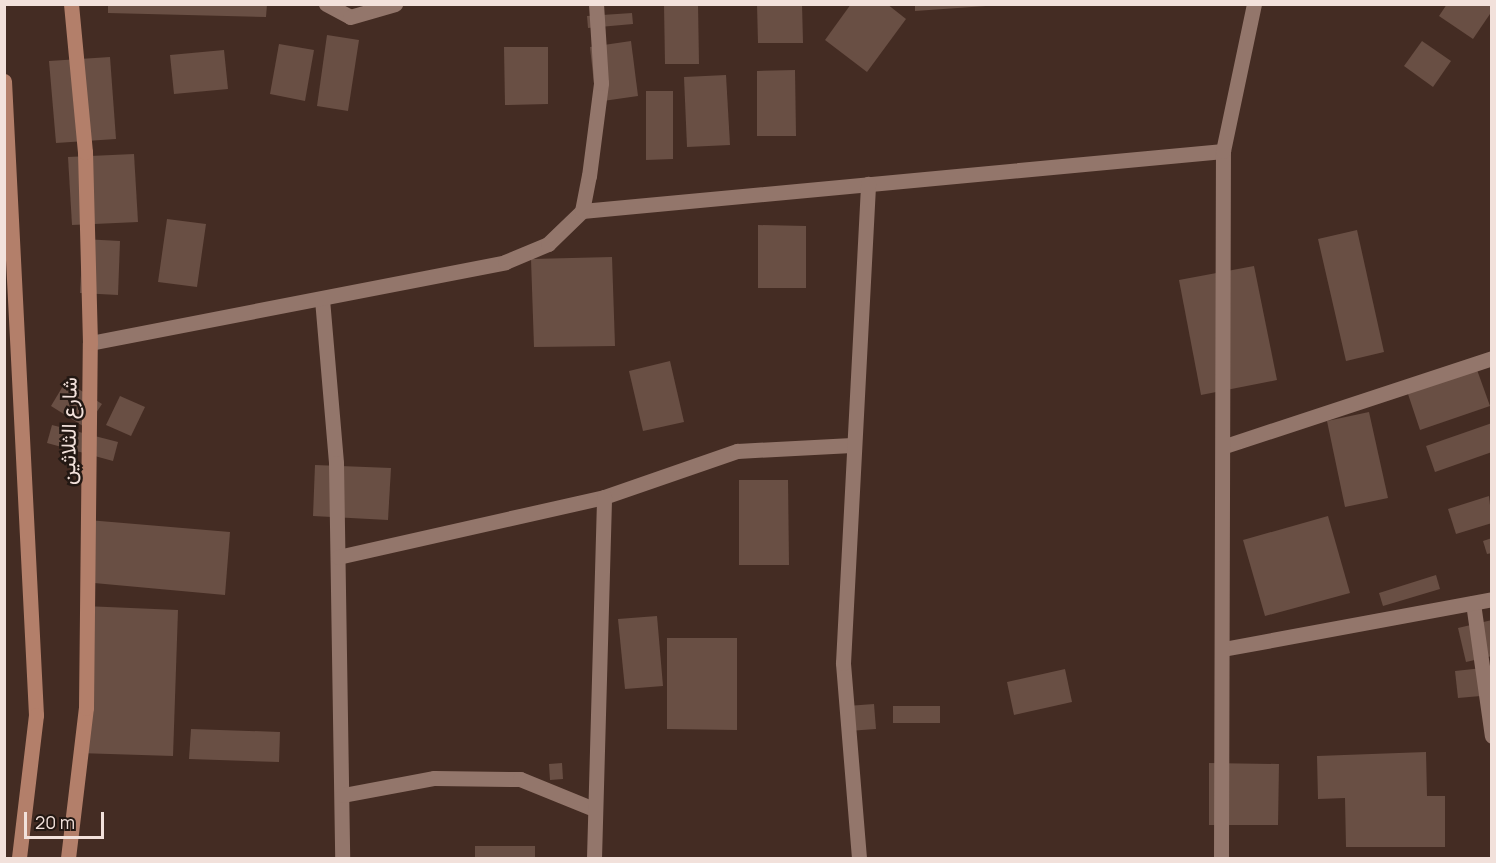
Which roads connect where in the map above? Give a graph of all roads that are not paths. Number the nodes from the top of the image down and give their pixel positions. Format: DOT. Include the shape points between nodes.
graph roads {
  1 [pos="71,4"];
  2 [pos="326,4"];
  3 [pos="395,4"];
  4 [pos="596,4"];
  5 [pos="1254,4"];
  6 [pos="4,81"];
  7 [pos="1223,151"];
  8 [pos="868,184"];
  9 [pos="582,211"];
  10 [pos="322,298"];
  11 [pos="90,343"];
  12 [pos="1491,358"];
  13 [pos="852,445"];
  14 [pos="1224,446"];
  15 [pos="604,497"];
  16 [pos="338,557"];
  17 [pos="1491,599"];
  18 [pos="1473,603"];
  19 [pos="1223,649"];
  20 [pos="1491,736"];
  21 [pos="343,795"];
  22 [pos="594,809"];
  23 [pos="19,858"];
  24 [pos="68,858"];
  25 [pos="342,858"];
  26 [pos="594,858"];
  27 [pos="859,858"];
  28 [pos="1221,858"];
  1 -- 11 [label="street, شارع الثلاثين" via="85,152"];
  2 -- 3 [label="street" via="350,17"];
  4 -- 9 [label="street" via="601,83"];
  5 -- 7 [label="street"];
  6 -- 23 [label="street, شارع الثلاثين" via="36,715"];
  7 -- 8 [label="street"];
  7 -- 14 [label="street"];
  8 -- 9 [label="street"];
  8 -- 13 [label="street"];
  9 -- 10 [label="street" via="548,244 505,262"];
  10 -- 11 [label="street"];
  10 -- 16 [label="street"];
  11 -- 24 [label="street, شارع الثلاثين" via="86,708"];
  12 -- 14 [label="street"];
  13 -- 15 [label="street" via="737,450"];
  13 -- 27 [label="street" via="843,663"];
  14 -- 19 [label="street"];
  15 -- 16 [label="street"];
  15 -- 22 [label="street"];
  16 -- 21 [label="street"];
  17 -- 18 [label="street"];
  18 -- 19 [label="street"];
  18 -- 20 [label="street"];
  19 -- 28 [label="street"];
  21 -- 22 [label="street" via="434,778 520,779"];
  21 -- 25 [label="street"];
  22 -- 26 [label="street"];
}
